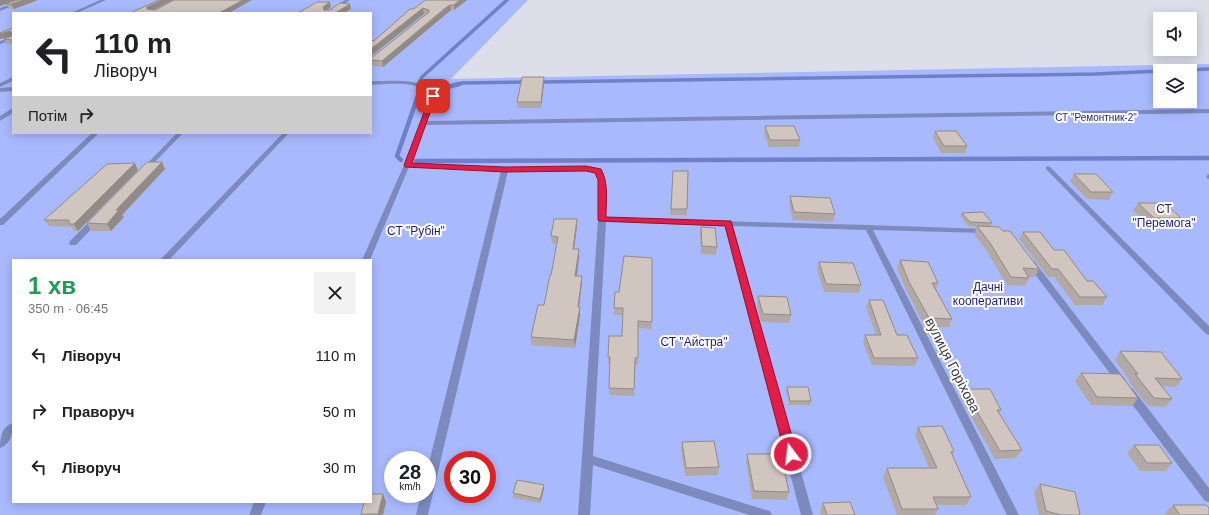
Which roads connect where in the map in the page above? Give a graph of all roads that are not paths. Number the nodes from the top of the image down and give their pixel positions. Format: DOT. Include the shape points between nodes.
graph roads {
  1 [pos="26,0"];
  2 [pos="104,0"];
  3 [pos="348,0"];
  4 [pos="0,10"];
  5 [pos="75,12"];
  6 [pos="329,12"];
  7 [pos="12,38"];
  8 [pos="0,43"];
  9 [pos="12,79"];
  10 [pos="372,82"];
  11 [pos="0,85"];
  12 [pos="12,89"];
  13 [pos="0,90"];
  14 [pos="12,111"];
  15 [pos="1209,111"];
  16 [pos="0,120"];
  17 [pos="423,123"];
  18 [pos="95,134"];
  19 [pos="179,134"];
  20 [pos="285,134"];
  21 [pos="407,165"];
  22 [pos="1048,168"];
  23 [pos="505,169"];
  24 [pos="137,177"];
  25 [pos="100,216"];
  26 [pos="602,220"];
  27 [pos="0,223"];
  28 [pos="728,223"];
  29 [pos="868,227"];
  30 [pos="991,231"];
  31 [pos="73,243"];
  32 [pos="1026,257"];
  33 [pos="165,259"];
  34 [pos="366,259"];
  35 [pos="1209,332"];
  36 [pos="12,429"];
  37 [pos="0,443"];
  38 [pos="588,459"];
  39 [pos="1209,497"];
  40 [pos="260,503"];
  41 [pos="255,515"];
  42 [pos="422,515"];
  43 [pos="584,515"];
  44 [pos="766,515"];
  45 [pos="807,515"];
  46 [pos="1013,515"];
  1 -- 4 [label="street"];
  2 -- 5 [label="street"];
  3 -- 6 [label="street"];
  7 -- 8 [label="street"];
  9 -- 11 [label="street"];
  10 -- 17 [label="street" via="415,84 429,88 433,96"];
  12 -- 13 [label="street"];
  14 -- 16 [label="street"];
  15 -- 17 [label="street"];
  17 -- 21 [label="street"];
  18 -- 27 [label="street"];
  19 -- 24 [label="street"];
  20 -- 33 [label="street"];
  21 -- 23 [label="street"];
  21 -- 34 [label="street"];
  22 -- 35 [label="street"];
  23 -- 26 [label="street" via="599,171 602,180"];
  23 -- 42 [label="street"];
  25 -- 31 [label="street"];
  26 -- 28 [label="street"];
  26 -- 38 [label="street"];
  28 -- 29 [label="street"];
  28 -- 45 [label="street"];
  29 -- 30 [label="street"];
  29 -- 46 [label="street, вулиця Горіхова"];
  32 -- 39 [label="street"];
  36 -- 37 [label="street"];
  38 -- 43 [label="street"];
  38 -- 44 [label="street"];
  40 -- 41 [label="street"];
}
